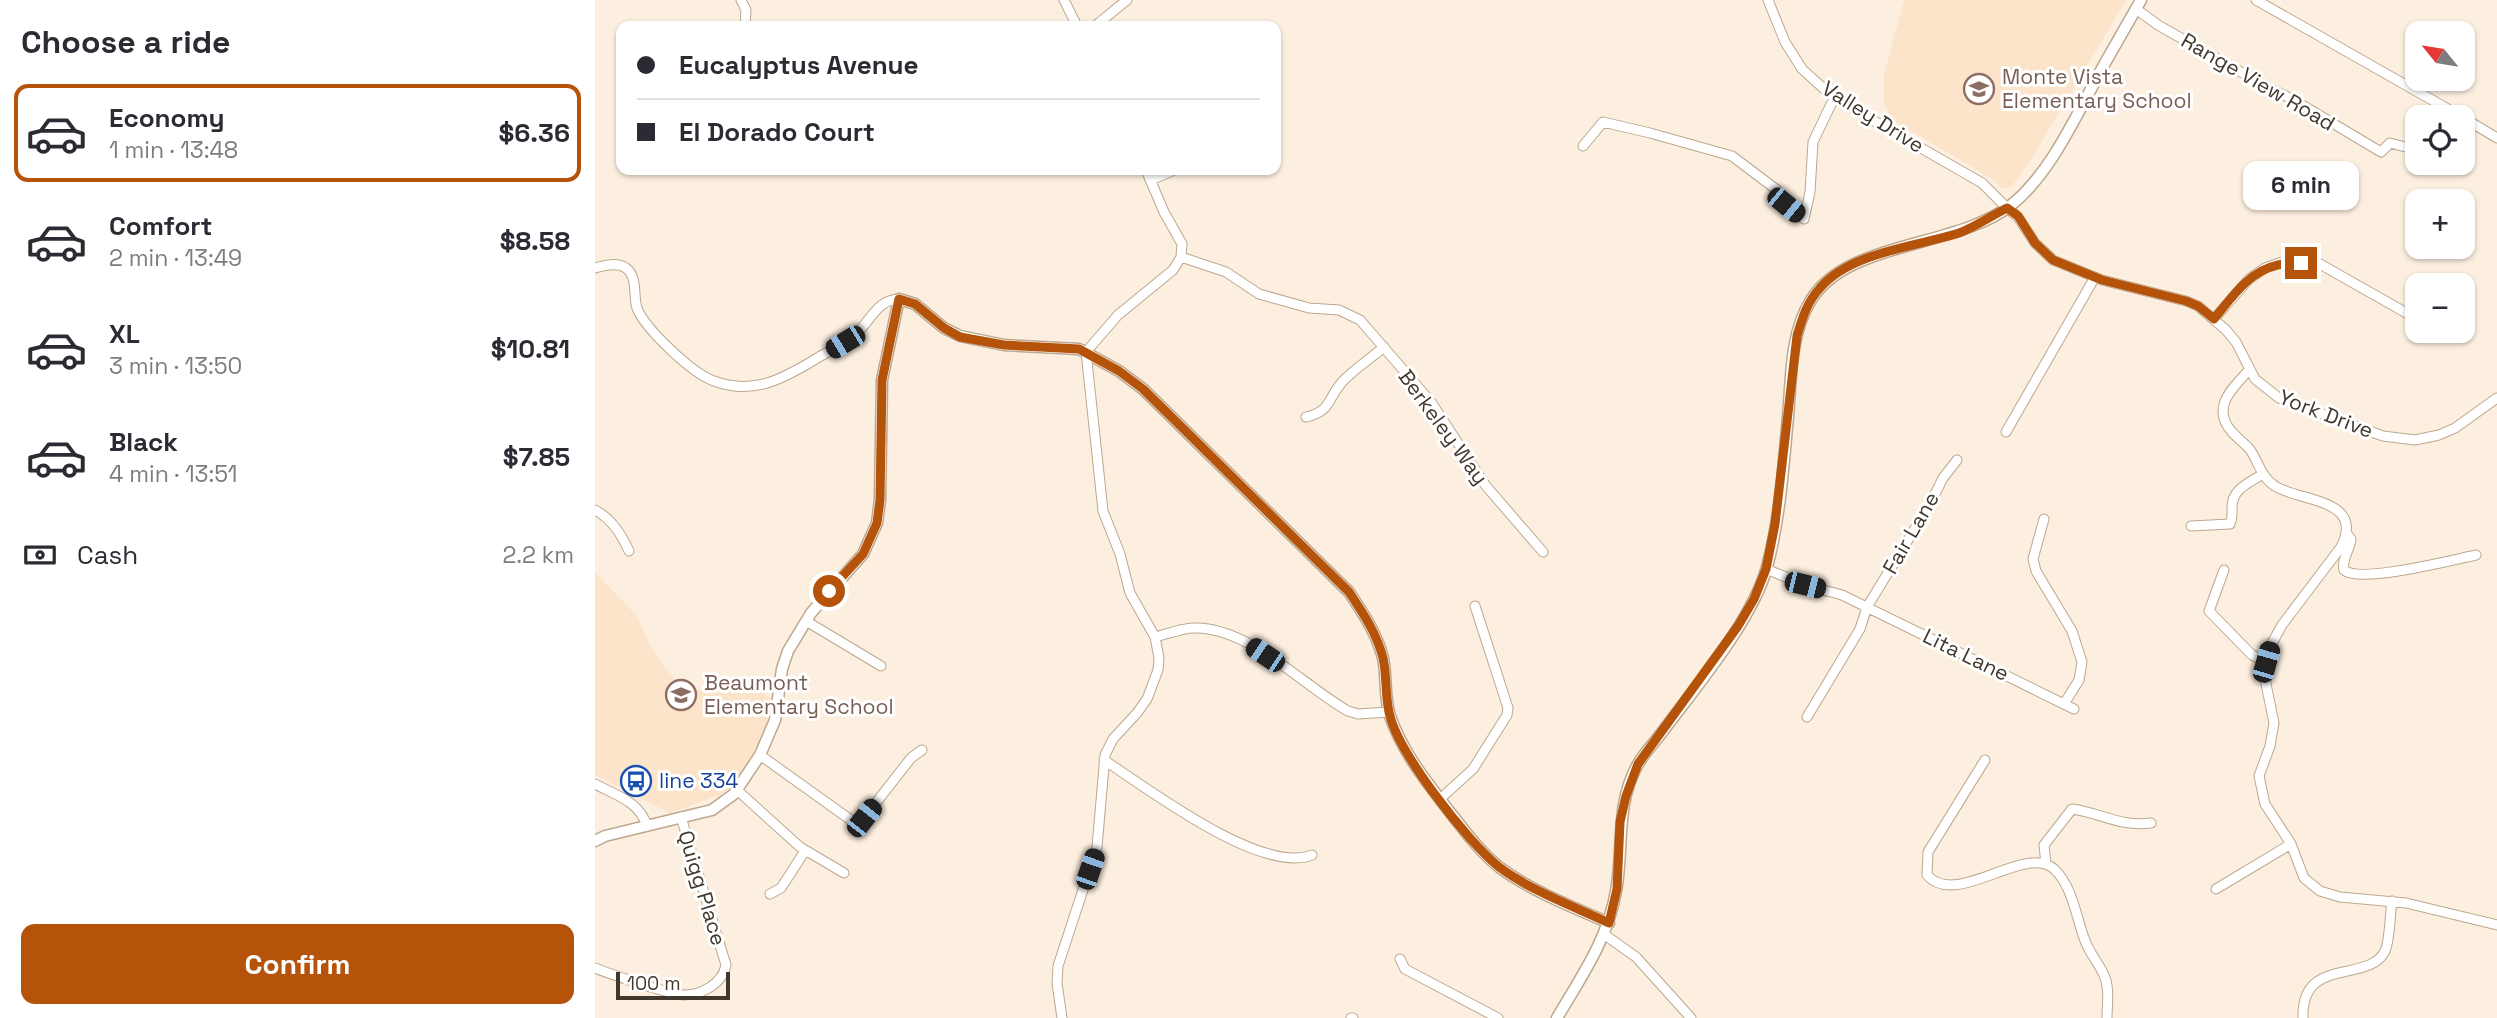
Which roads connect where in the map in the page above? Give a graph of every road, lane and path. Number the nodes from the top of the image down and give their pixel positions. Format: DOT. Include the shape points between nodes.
graph roads {
  1 [pos="741,0"];
  2 [pos="1065,0"];
  3 [pos="1127,0"];
  4 [pos="1768,0"];
  5 [pos="2256,0"];
  6 [pos="2139,4"];
  7 [pos="745,21"];
  8 [pos="1075,21"];
  9 [pos="1101,21"];
  10 [pos="1834,97"];
  11 [pos="2441,105"];
  12 [pos="2475,125"];
  13 [pos="2497,138"];
  14 [pos="1583,146"];
  15 [pos="2405,147"];
  16 [pos="1148,175"];
  17 [pos="1162,175"];
  18 [pos="1151,180"];
  19 [pos="2007,208"];
  20 [pos="1181,257"];
  21 [pos="595,268"];
  22 [pos="2095,277"];
  23 [pos="899,299"];
  24 [pos="2405,312"];
  25 [pos="2214,319"];
  26 [pos="1384,348"];
  27 [pos="1086,352"];
  28 [pos="2250,369"];
  29 [pos="2497,398"];
  30 [pos="1306,417"];
  31 [pos="2007,432"];
  32 [pos="1957,460"];
  33 [pos="2263,474"];
  34 [pos="595,510"];
  35 [pos="2044,519"];
  36 [pos="2190,526"];
  37 [pos="2345,532"];
  38 [pos="629,551"];
  39 [pos="1542,552"];
  40 [pos="2476,555"];
  41 [pos="1766,569"];
  42 [pos="2224,570"];
  43 [pos="1475,606"];
  44 [pos="1867,607"];
  45 [pos="806,621"];
  46 [pos="1155,637"];
  47 [pos="2266,662"];
  48 [pos="881,666"];
  49 [pos="2064,704"];
  50 [pos="2074,709"];
  51 [pos="1389,712"];
  52 [pos="1807,717"];
  53 [pos="922,750"];
  54 [pos="760,755"];
  55 [pos="1104,760"];
  56 [pos="1985,760"];
  57 [pos="595,784"];
  58 [pos="737,790"];
  59 [pos="1440,799"];
  60 [pos="681,817"];
  61 [pos="2151,823"];
  62 [pos="647,826"];
  63 [pos="595,841"];
  64 [pos="2291,845"];
  65 [pos="805,851"];
  66 [pos="1312,855"];
  67 [pos="2046,864"];
  68 [pos="844,873"];
  69 [pos="2216,889"];
  70 [pos="770,894"];
  71 [pos="2392,901"];
  72 [pos="1609,923"];
  73 [pos="2497,925"];
  74 [pos="1605,935"];
  75 [pos="1400,959"];
  76 [pos="595,968"];
  77 [pos="1062,1018"];
  78 [pos="1498,1018"];
  79 [pos="1557,1018"];
  80 [pos="1691,1018"];
  81 [pos="2107,1018"];
  82 [pos="2303,1018"];
  1 -- 7 [label="street"];
  2 -- 8 [label="street"];
  3 -- 9 [label="street"];
  4 -- 10 [label="street, Valley Drive" via="1802,69"];
  5 -- 11 [label="street"];
  6 -- 15 [label="street, Range View Road" via="2169,31 2381,152 2390,143"];
  6 -- 19 [label="main road" via="2048,163 2030,188"];
  10 -- 14 [label="street" via="1813,142 1804,219 1786,205 1777,190 1732,156 1603,122"];
  10 -- 19 [label="street, Valley Drive" via="1982,183"];
  12 -- 13 [label="street"];
  16 -- 18 [label="street"];
  17 -- 18 [label="street"];
  18 -- 20 [label="street" via="1182,244"];
  19 -- 22 [label="street, York Drive" via="2053,260"];
  19 -- 41 [label="main road" via="1961,232 1841,270 1811,300 1797,336"];
  20 -- 26 [label="street, Berkeley Way" via="1226,272 1259,294 1309,308 1339,310 1360,320"];
  20 -- 27 [label="street" via="1173,270 1118,315"];
  21 -- 23 [label="street" via="612,264 627,269 647,324 693,371 733,386 760,387 789,375 855,335 883,303"];
  22 -- 25 [label="street, York Drive" via="2186,301"];
  22 -- 31 [label="street"];
  23 -- 27 [label="main road" via="915,304 960,337"];
  23 -- 45 [label="main road" via="882,380 877,523 863,554"];
  24 -- 25 [label="street" via="2320,264 2283,262 2249,279"];
  25 -- 28 [label="street, York Drive" via="2236,342"];
  26 -- 30 [label="street" via="1344,380 1324,411"];
  26 -- 39 [label="street, Berkeley Way" via="1431,402 1486,486"];
  27 -- 46 [label="street" via="1103,511 1130,593"];
  27 -- 51 [label="main road" via="1143,389 1349,592 1378,644"];
  28 -- 29 [label="street, York Drive" via="2262,386 2279,398 2383,436 2415,440 2455,428"];
  28 -- 33 [label="street" via="2226,395 2223,415"];
  32 -- 44 [label="street, Fair Lane"];
  33 -- 36 [label="street" via="2235,492 2229,524"];
  33 -- 37 [label="street" via="2277,488 2332,506 2341,514"];
  34 -- 38 [label="street" via="619,531"];
  35 -- 49 [label="street" via="2033,559 2036,571 2072,631 2082,662 2079,680"];
  37 -- 40 [label="street" via="2351,545 2343,566 2352,575"];
  37 -- 47 [label="street" via="2341,547 2282,625"];
  41 -- 44 [label="street, Lita Lane"];
  41 -- 72 [label="main road" via="1738,626 1638,764 1620,822 1617,889"];
  42 -- 47 [label="street" via="2209,611 2252,655"];
  43 -- 59 [label="street" via="1508,708 1473,769"];
  44 -- 49 [label="street, Lita Lane"];
  44 -- 52 [label="street" via="1860,629"];
  45 -- 48 [label="street"];
  45 -- 54 [label="main road" via="783,663 775,720"];
  46 -- 51 [label="street" via="1192,628 1230,634 1348,711"];
  46 -- 55 [label="street" via="1159,658 1154,684 1141,708 1107,747"];
  47 -- 64 [label="street" via="2274,723 2259,776 2265,804"];
  49 -- 50 [label="street, Lita Lane"];
  51 -- 59 [label="main road" via="1414,765"];
  53 -- 54 [label="street" via="855,823"];
  54 -- 58 [label="main road"];
  55 -- 66 [label="street" via="1214,832 1285,858"];
  55 -- 77 [label="street" via="1097,847 1058,966"];
  56 -- 67 [label="street" via="1928,852 1927,874 1939,884 1960,885 2007,869"];
  57 -- 62 [label="street" via="641,810"];
  58 -- 60 [label="main road" via="712,810"];
  58 -- 65 [label="street"];
  59 -- 72 [label="main road" via="1500,867"];
  60 -- 62 [label="main road"];
  60 -- 76 [label="street, Quigg Place" via="725,971 711,987 685,995"];
  61 -- 67 [label="street" via="2125,824 2072,809 2044,845"];
  62 -- 63 [label="main road"];
  64 -- 69 [label="street"];
  64 -- 71 [label="street" via="2304,878 2320,891"];
  65 -- 68 [label="street"];
  65 -- 70 [label="street" via="781,888"];
  67 -- 81 [label="street" via="2065,883 2087,947 2104,974"];
  71 -- 73 [label="street"];
  71 -- 82 [label="street" via="2385,950 2375,962 2315,984 2308,991"];
  72 -- 74 [label="main road"];
  74 -- 79 [label="main road"];
  74 -- 80 [label="street" via="1636,957"];
  75 -- 78 [label="street" via="1405,969"];
}
